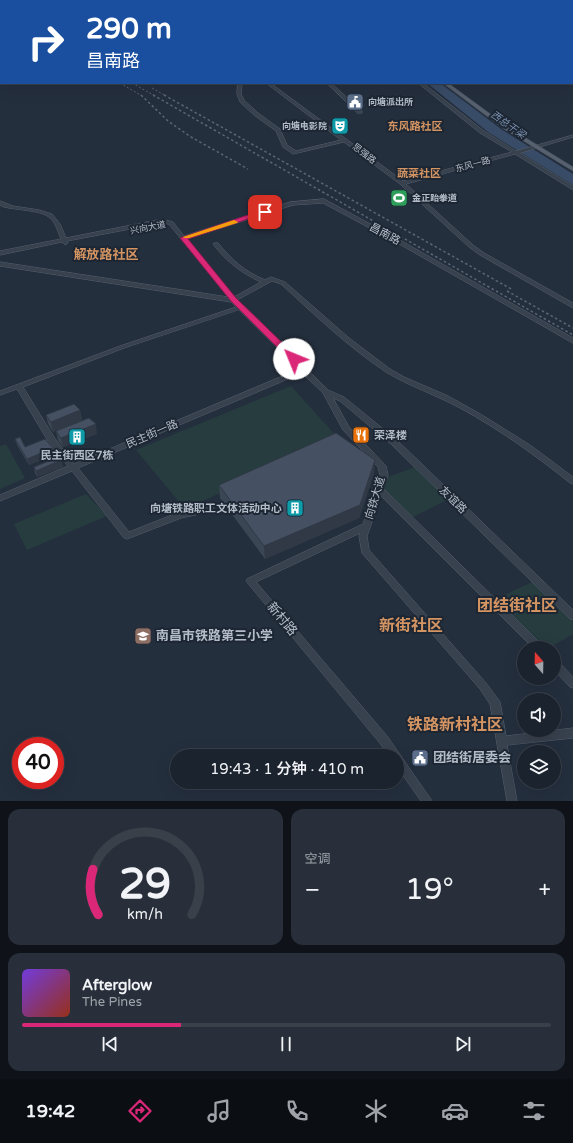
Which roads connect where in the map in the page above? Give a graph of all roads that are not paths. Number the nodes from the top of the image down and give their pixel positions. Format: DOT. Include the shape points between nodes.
graph roads {
  1 [pos="240,84"];
  2 [pos="269,84"];
  3 [pos="329,84"];
  4 [pos="421,84"];
  5 [pos="446,84"];
  6 [pos="360,112"];
  7 [pos="573,136"];
  8 [pos="345,140"];
  9 [pos="533,147"];
  10 [pos="518,152"];
  11 [pos="573,169"];
  12 [pos="402,183"];
  13 [pos="573,188"];
  14 [pos="0,203"];
  15 [pos="171,224"];
  16 [pos="184,238"];
  17 [pos="65,243"];
  18 [pos="216,244"];
  19 [pos="0,253"];
  20 [pos="0,258"];
  21 [pos="0,264"];
  22 [pos="265,282"];
  23 [pos="233,300"];
  24 [pos="573,306"];
  25 [pos="241,307"];
  26 [pos="573,341"];
  27 [pos="305,370"];
  28 [pos="19,386"];
  29 [pos="326,392"];
  30 [pos="0,393"];
  31 [pos="72,468"];
  32 [pos="573,481"];
  33 [pos="379,489"];
  34 [pos="0,498"];
  35 [pos="210,509"];
  36 [pos="367,526"];
  37 [pos="573,616"];
  38 [pos="532,641"];
  39 [pos="561,671"];
  40 [pos="573,684"];
  41 [pos="573,733"];
  42 [pos="502,741"];
  43 [pos="390,749"];
  44 [pos="404,768"];
  45 [pos="427,801"];
  46 [pos="512,801"];
  1 -- 8 [label="street" via="239,94 242,101 278,130 285,146 295,153"];
  2 -- 8 [label="street, 思强路"];
  3 -- 6 [label="street"];
  4 -- 10 [label="street" via="482,132"];
  5 -- 9 [label="main road"];
  7 -- 9 [label="street"];
  8 -- 12 [label="street, 思强路"];
  9 -- 10 [label="street, 东风一路"];
  9 -- 11 [label="main road"];
  10 -- 12 [label="street, 东风一路"];
  10 -- 13 [label="street"];
  12 -- 24 [label="street, 思强路" via="471,246"];
  14 -- 17 [label="street" via="50,215"];
  15 -- 16 [label="street, 向铁大道"];
  15 -- 17 [label="street, 兴向大道"];
  16 -- 23 [label="street, 向铁大道"];
  16 -- 26 [label="street, 昌南路" via="292,203 324,201"];
  17 -- 19 [label="street, 兴向大道"];
  17 -- 20 [label="street, 兴向大道"];
  18 -- 22 [label="street" via="236,268"];
  21 -- 23 [label="street"];
  22 -- 23 [label="street"];
  22 -- 32 [label="street" via="271,279 283,283 360,350 389,371 487,420 537,452"];
  23 -- 25 [label="street, 向铁大道"];
  25 -- 27 [label="street, 向铁大道"];
  25 -- 28 [label="street" via="122,347"];
  27 -- 29 [label="street, 向铁大道"];
  27 -- 31 [label="street, 民主街一路"];
  28 -- 30 [label="street"];
  28 -- 31 [label="street"];
  29 -- 33 [label="street, 向铁大道" via="346,428 382,466 384,475"];
  29 -- 37 [label="street, 友谊路" via="342,399 394,443"];
  31 -- 34 [label="street, 民主街一路"];
  31 -- 35 [label="street" via="127,536 180,515"];
  33 -- 36 [label="street, 向铁大道"];
  33 -- 38 [label="street"];
  36 -- 42 [label="street, 向铁大道" via="363,536 365,551 495,702"];
  36 -- 43 [label="street, 新村路" via="250,581"];
  39 -- 40 [label="street"];
  41 -- 42 [label="street"];
  42 -- 46 [label="street, 向铁大道"];
  44 -- 45 [label="street, 新村路"];
}
